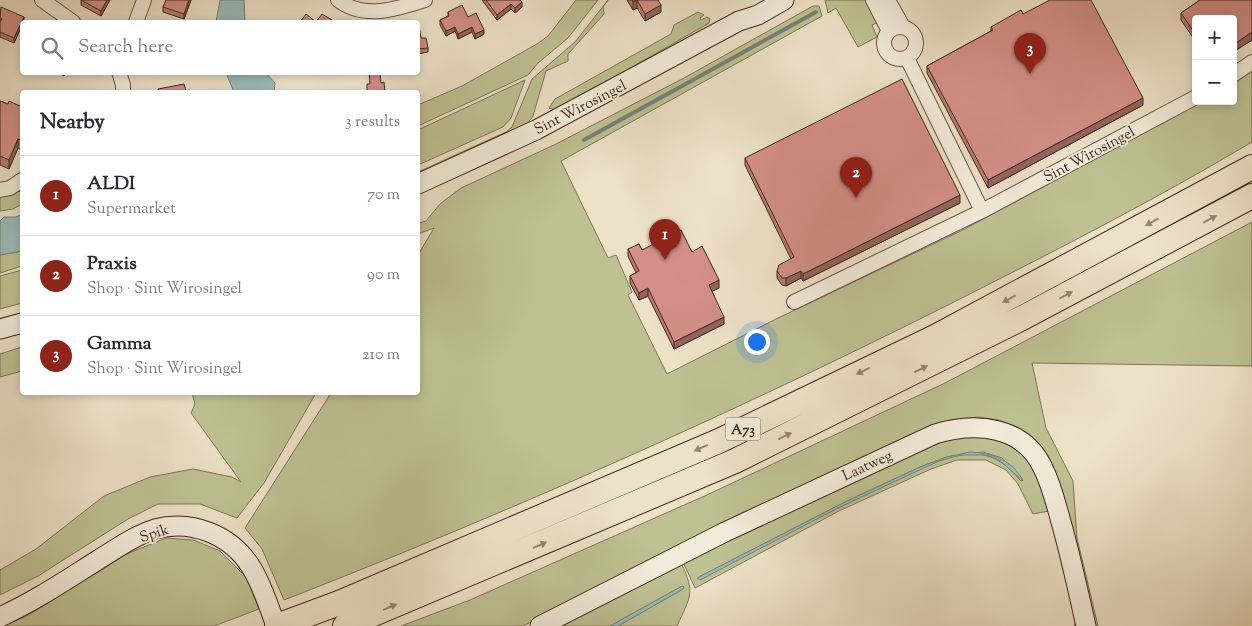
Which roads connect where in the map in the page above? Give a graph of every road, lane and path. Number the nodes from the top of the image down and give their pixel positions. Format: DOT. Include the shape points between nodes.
graph roads {
  1 [pos="42,0"];
  2 [pos="144,0"];
  3 [pos="338,0"];
  4 [pos="425,0"];
  5 [pos="759,0"];
  6 [pos="784,0"];
  7 [pos="873,0"];
  8 [pos="888,0"];
  9 [pos="70,20"];
  10 [pos="137,20"];
  11 [pos="739,21"];
  12 [pos="903,27"];
  13 [pos="889,30"];
  14 [pos="907,58"];
  15 [pos="1252,62"];
  16 [pos="1237,72"];
  17 [pos="120,75"];
  18 [pos="123,90"];
  19 [pos="1192,99"];
  20 [pos="1252,153"];
  21 [pos="1252,167"];
  22 [pos="20,181"];
  23 [pos="420,183"];
  24 [pos="0,190"];
  25 [pos="1250,198"];
  26 [pos="1195,199"];
  27 [pos="982,211"];
  28 [pos="794,302"];
  29 [pos="20,324"];
  30 [pos="0,329"];
  31 [pos="0,617"];
  32 [pos="276,626"];
  33 [pos="345,626"];
  34 [pos="540,626"];
  35 [pos="1086,626"];
  1 -- 9 [label="street"];
  2 -- 10 [label="street"];
  3 -- 4 [label="street" via="367,11"];
  5 -- 11 [label="street, Sint Wirosingel"];
  6 -- 11 [label="street, Sint Wirosingel" via="758,15"];
  7 -- 13 [label="street"];
  8 -- 12 [label="street"];
  11 -- 23 [label="street, Sint Wirosingel" via="536,130"];
  12 -- 13 [label="street"];
  12 -- 14 [label="street" via="912,31 916,40 915,51"];
  13 -- 14 [label="street" via="884,40 886,51 898,59"];
  14 -- 27 [label="street"];
  15 -- 16 [label="street"];
  17 -- 18 [label="street"];
  19 -- 27 [label="street, Sint Wirosingel"];
  20 -- 26 [label="highway, A73" via="1235,163"];
  21 -- 26 [label="highway, A73"];
  22 -- 24 [label="street"];
  33 -- 25 [label="highway, A73, one-way" via="735,461 1024,317"];
  26 -- 32 [label="highway, A73, one-way" via="935,337 719,440 339,603"];
  27 -- 28 [label="street, Sint Wirosingel"];
  29 -- 30 [label="street"];
  31 -- 32 [label="street, Spik" via="25,606 125,544 154,530 174,526 212,532 229,543 251,567"];
  34 -- 35 [label="street, Laatweg" via="725,532 935,434 974,427 994,428 1014,436 1043,466 1066,540"];
}
